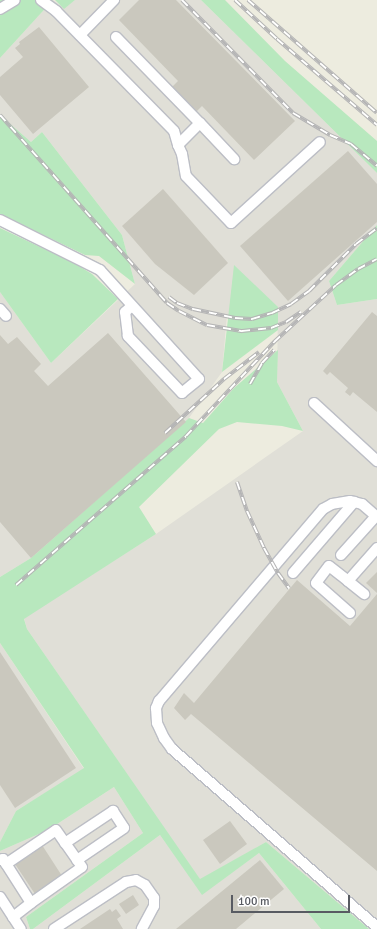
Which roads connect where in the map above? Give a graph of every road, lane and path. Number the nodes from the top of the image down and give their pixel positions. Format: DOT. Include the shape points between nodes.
graph roads {
  1 [pos="15,0"];
  2 [pos="40,0"];
  3 [pos="114,0"];
  4 [pos="0,9"];
  5 [pos="80,35"];
  6 [pos="116,37"];
  7 [pos="200,123"];
  8 [pos="320,142"];
  9 [pos="178,145"];
  10 [pos="234,159"];
  11 [pos="0,220"];
  12 [pos="132,306"];
  13 [pos="314,403"];
  14 [pos="377,461"];
  15 [pos="354,502"];
  16 [pos="377,517"];
  17 [pos="377,548"];
  18 [pos="341,555"];
  19 [pos="293,573"];
  20 [pos="348,581"];
  21 [pos="364,594"];
  22 [pos="350,613"];
  23 [pos="65,843"];
  24 [pos="77,860"];
  25 [pos="3,862"];
  26 [pos="0,897"];
  27 [pos="31,903"];
  28 [pos="13,917"];
  29 [pos="377,927"];
  30 [pos="57,928"];
  31 [pos="21,929"];
  32 [pos="142,929"];
  1 -- 4 [label="street"];
  2 -- 5 [label="street" via="56,11"];
  3 -- 5 [label="street"];
  5 -- 9 [label="street" via="174,131"];
  6 -- 7 [label="street"];
  7 -- 9 [label="street"];
  7 -- 10 [label="street"];
  8 -- 9 [label="street" via="231,223 186,176"];
  11 -- 12 [label="street" via="91,264 104,274"];
  12 -- 12 [label="street" via="199,379 182,394 128,336 125,312"];
  13 -- 14 [label="street"];
  15 -- 16 [label="street" via="362,504"];
  15 -- 19 [label="street"];
  15 -- 29 [label="street" via="332,504 314,517 159,701 156,708 157,723 172,749"];
  16 -- 18 [label="street"];
  17 -- 20 [label="street"];
  20 -- 21 [label="street"];
  20 -- 22 [label="street" via="329,566 316,583"];
  23 -- 24 [label="street"];
  23 -- 24 [label="street" via="113,811 124,828"];
  23 -- 25 [label="street" via="56,830"];
  24 -- 27 [label="street" via="82,868"];
  25 -- 27 [label="street"];
  26 -- 28 [label="street"];
  27 -- 28 [label="street"];
  28 -- 31 [label="street"];
  30 -- 32 [label="street" via="126,882 136,880 146,885 154,898 154,906"];
}
